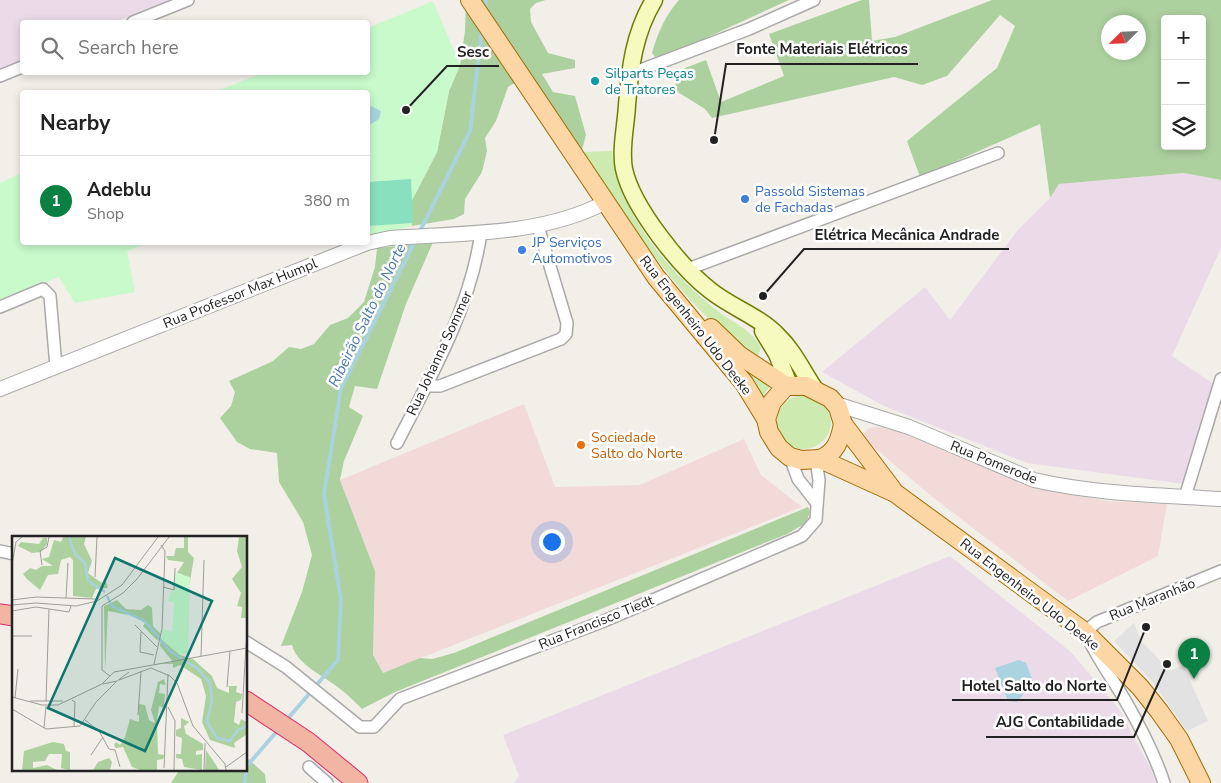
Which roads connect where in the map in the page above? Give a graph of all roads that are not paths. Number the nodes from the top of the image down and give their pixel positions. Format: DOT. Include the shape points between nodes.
graph roads {
  1 [pos="188,0"];
  2 [pos="470,0"];
  3 [pos="654,0"];
  4 [pos="814,0"];
  5 [pos="137,20"];
  6 [pos="20,68"];
  7 [pos="630,74"];
  8 [pos="0,76"];
  9 [pos="998,153"];
  10 [pos="604,203"];
  11 [pos="538,226"];
  12 [pos="481,232"];
  13 [pos="370,242"];
  14 [pos="361,245"];
  15 [pos="637,248"];
  16 [pos="688,269"];
  17 [pos="0,307"];
  18 [pos="752,318"];
  19 [pos="56,367"];
  20 [pos="1221,379"];
  21 [pos="426,386"];
  22 [pos="787,386"];
  23 [pos="814,388"];
  24 [pos="0,389"];
  25 [pos="836,404"];
  26 [pos="862,411"];
  27 [pos="766,419"];
  28 [pos="843,422"];
  29 [pos="397,443"];
  30 [pos="790,457"];
  31 [pos="818,459"];
  32 [pos="895,493"];
  33 [pos="1185,497"];
  34 [pos="1221,499"];
  35 [pos="816,502"];
  36 [pos="1221,571"];
  37 [pos="1085,632"];
  38 [pos="248,643"];
  39 [pos="248,702"];
  40 [pos="309,767"];
  41 [pos="327,783"];
  42 [pos="358,783"];
  43 [pos="1164,783"];
  44 [pos="1201,783"];
  1 -- 5 [label="street"];
  2 -- 10 [label="main road, Rua Engenheiro Udo Deeke"];
  3 -- 7 [label="main road" via="639,31"];
  4 -- 7 [label="street" via="749,29"];
  6 -- 8 [label="street"];
  7 -- 16 [label="main road" via="623,155 629,187 661,237"];
  9 -- 16 [label="street"];
  10 -- 11 [label="street, Rua Professor Max Humpl" via="579,215"];
  10 -- 15 [label="main road, Rua Engenheiro Udo Deeke"];
  11 -- 12 [label="street, Rua Professor Max Humpl"];
  11 -- 21 [label="street" via="567,323 566,334 561,339 440,386"];
  12 -- 13 [label="street, Rua Professor Max Humpl"];
  12 -- 21 [label="street, Rua Johanna Sommer" via="469,291"];
  14 -- 19 [label="street, Rua Professor Max Humpl"];
  15 -- 22 [label="main road, Rua Engenheiro Udo Deeke" via="739,355"];
  15 -- 27 [label="main road, Rua Engenheiro Udo Deeke" via="669,294 744,383"];
  16 -- 18 [label="main road" via="711,291"];
  17 -- 19 [label="street" via="43,289 47,291"];
  18 -- 22 [label="main road" via="770,341"];
  18 -- 23 [label="main road" via="780,337"];
  19 -- 24 [label="street, Rua Professor Max Humpl"];
  20 -- 33 [label="street"];
  21 -- 29 [label="street, Rua Johanna Sommer"];
  22 -- 23 [label="main road, Rua Engenheiro Udo Deeke"];
  22 -- 27 [label="main road" via="772,402"];
  23 -- 25 [label="main road, Rua Engenheiro Udo Deeke"];
  25 -- 26 [label="street, Rua Pomerode"];
  25 -- 28 [label="main road, Rua Engenheiro Udo Deeke"];
  26 -- 28 [label="street"];
  26 -- 33 [label="street, Rua Pomerode" via="909,427 1034,480 1140,495"];
  27 -- 30 [label="main road, Rua Engenheiro Udo Deeke" via="774,442"];
  28 -- 31 [label="main road" via="840,440 832,452"];
  28 -- 32 [label="main road, Rua Engenheiro Udo Deeke"];
  30 -- 31 [label="main road, Rua Engenheiro Udo Deeke"];
  30 -- 35 [label="street" via="798,478"];
  31 -- 32 [label="main road, Rua Engenheiro Udo Deeke"];
  31 -- 35 [label="street, Rua Francisco Tiedt"];
  32 -- 37 [label="main road, Rua Engenheiro Udo Deeke"];
  33 -- 34 [label="street, Rua Pomerode"];
  35 -- 38 [label="street, Rua Francisco Tiedt" via="816,520 802,536 604,621 400,699 374,727 360,727 286,666"];
  36 -- 37 [label="street, Rua Maranhão" via="1096,622"];
  37 -- 43 [label="street" via="1128,704"];
  37 -- 44 [label="main road, Rua Engenheiro Udo Deeke" via="1140,687 1159,711 1179,739"];
  39 -- 42 [label="highway" via="308,742"];
  40 -- 41 [label="street"];
}
